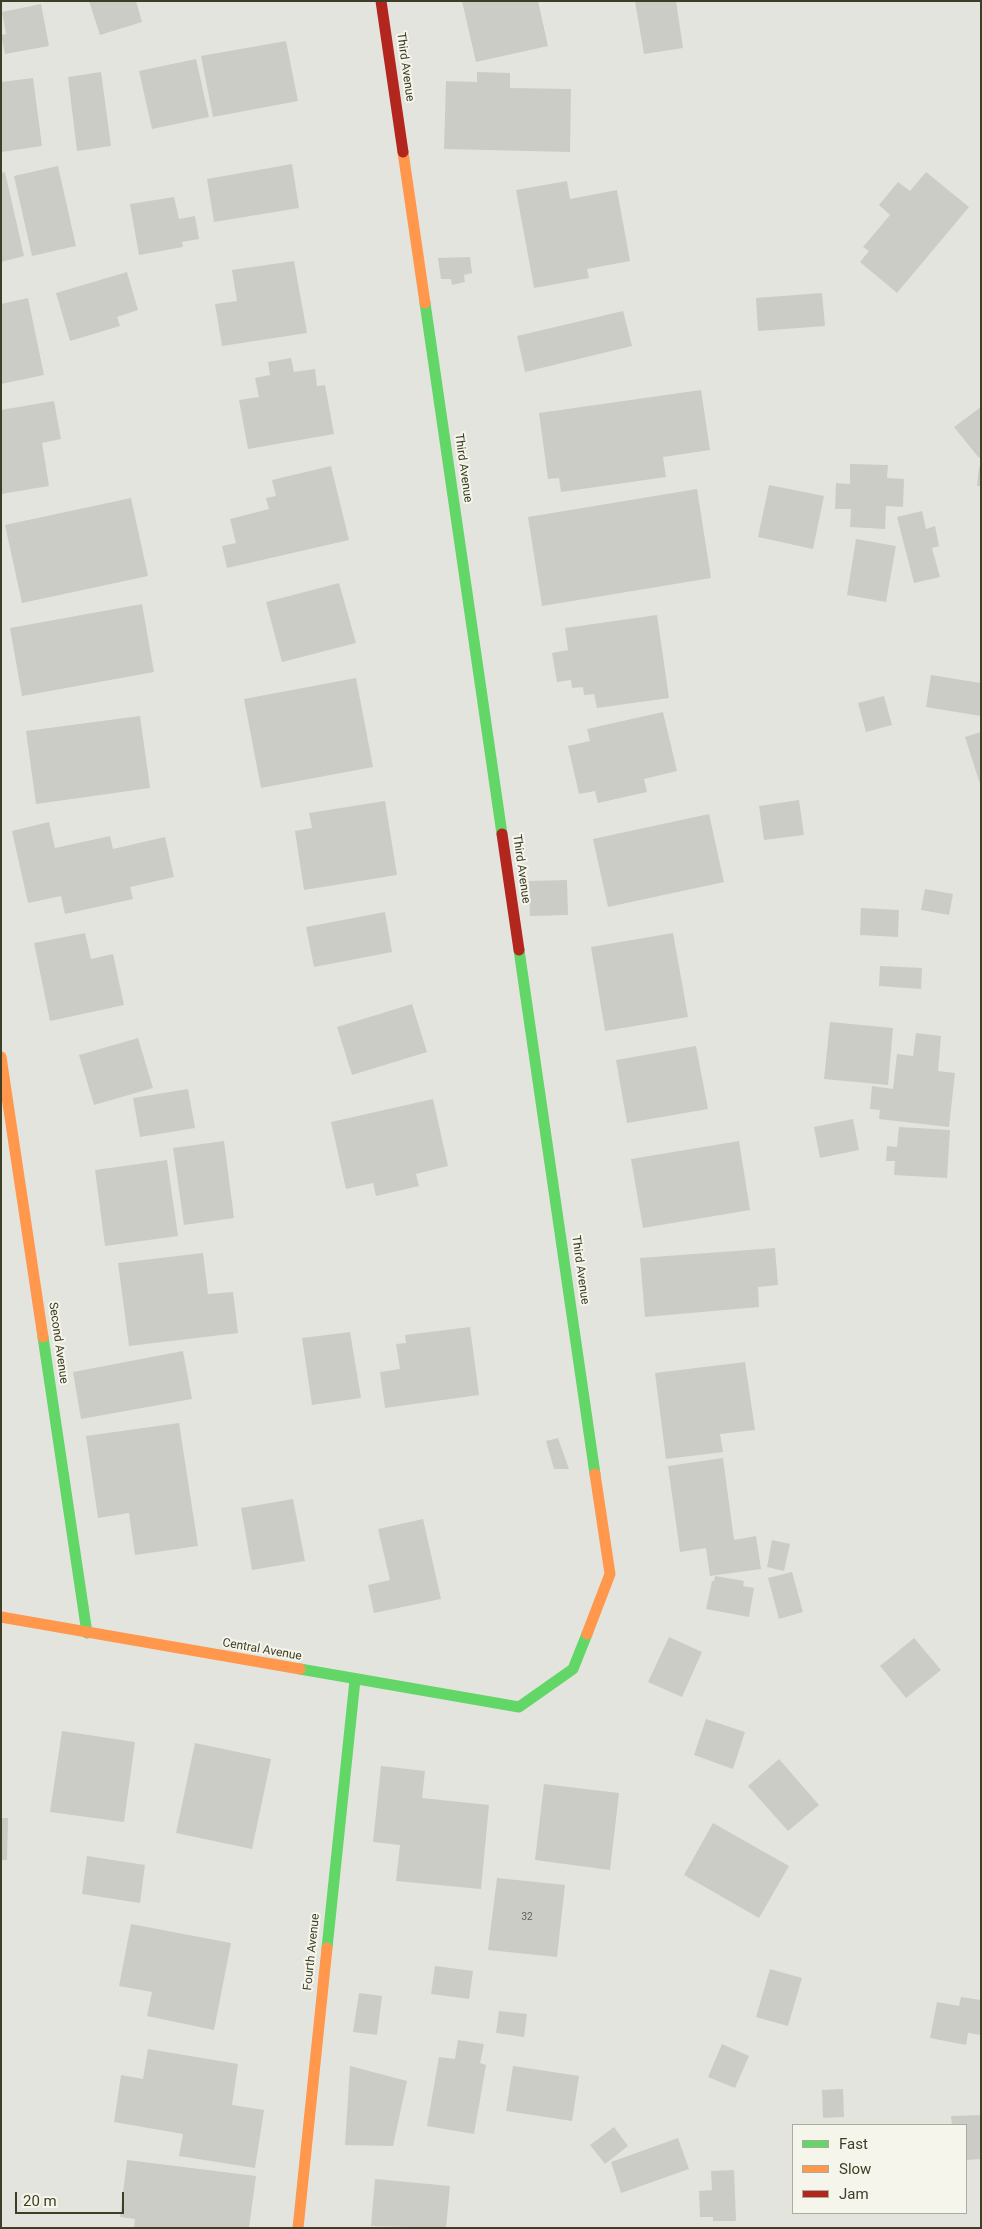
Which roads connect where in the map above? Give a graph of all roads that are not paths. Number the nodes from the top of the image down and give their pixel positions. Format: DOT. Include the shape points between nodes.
graph roads {
  1 [pos="381,1"];
  2 [pos="1,1057"];
  3 [pos="1,1617"];
  4 [pos="87,1633"];
  5 [pos="355,1680"];
  6 [pos="519,1707"];
  7 [pos="298,2228"];
  1 -- 6 [label="street, Third Avenue" via="610,1574 573,1670"];
  2 -- 4 [label="street, Second Avenue"];
  3 -- 4 [label="street, Central Avenue"];
  4 -- 5 [label="street, Central Avenue"];
  5 -- 6 [label="street, Central Avenue"];
  5 -- 7 [label="street, Fourth Avenue"];
}
